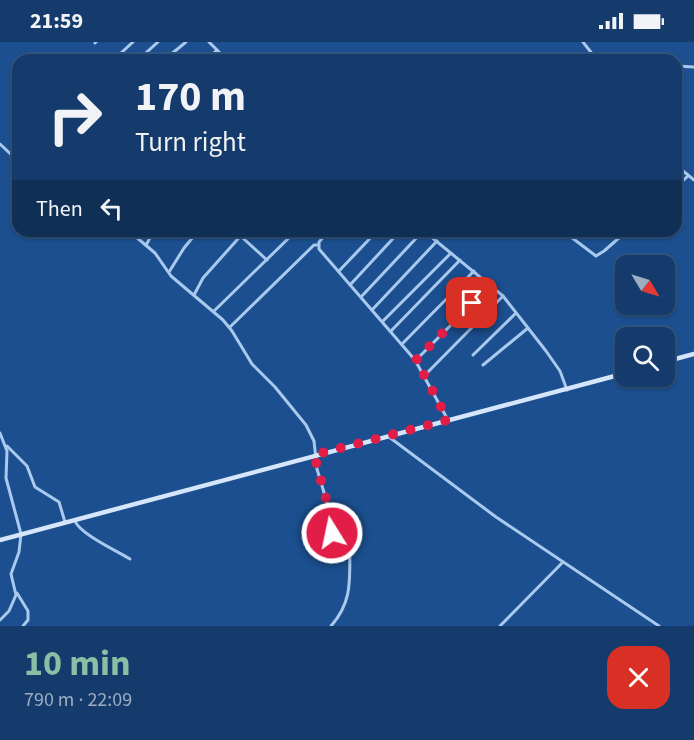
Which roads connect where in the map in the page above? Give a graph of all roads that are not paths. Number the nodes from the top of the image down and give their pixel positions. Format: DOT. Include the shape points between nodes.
graph roads {
  1 [pos="133,42"];
  2 [pos="158,42"];
  3 [pos="186,42"];
  4 [pos="208,42"];
  5 [pos="583,42"];
  6 [pos="216,50"];
  7 [pos="121,53"];
  8 [pos="145,54"];
  9 [pos="171,54"];
  10 [pos="212,54"];
  11 [pos="220,54"];
  12 [pos="592,54"];
  13 [pos="0,144"];
  14 [pos="12,155"];
  15 [pos="682,170"];
  16 [pos="688,176"];
  17 [pos="694,180"];
  18 [pos="682,182"];
  19 [pos="136,237"];
  20 [pos="151,237"];
  21 [pos="193,237"];
  22 [pos="238,237"];
  23 [pos="242,237"];
  24 [pos="290,237"];
  25 [pos="324,237"];
  26 [pos="371,237"];
  27 [pos="394,237"];
  28 [pos="418,237"];
  29 [pos="432,237"];
  30 [pos="571,237"];
  31 [pos="620,237"];
  32 [pos="438,241"];
  33 [pos="146,245"];
  34 [pos="318,245"];
  35 [pos="452,252"];
  36 [pos="267,260"];
  37 [pos="460,260"];
  38 [pos="339,271"];
  39 [pos="474,271"];
  40 [pos="169,272"];
  41 [pos="350,285"];
  42 [pos="491,285"];
  43 [pos="194,295"];
  44 [pos="361,297"];
  45 [pos="503,297"];
  46 [pos="372,309"];
  47 [pos="214,311"];
  48 [pos="516,313"];
  49 [pos="383,321"];
  50 [pos="229,328"];
  51 [pos="528,328"];
  52 [pos="391,331"];
  53 [pos="402,343"];
  54 [pos="694,354"];
  55 [pos="473,356"];
  56 [pos="675,359"];
  57 [pos="416,360"];
  58 [pos="483,365"];
  59 [pos="425,375"];
  60 [pos="615,376"];
  61 [pos="567,390"];
  62 [pos="448,420"];
  63 [pos="0,433"];
  64 [pos="388,436"];
  65 [pos="6,445"];
  66 [pos="314,455"];
  67 [pos="75,521"];
  68 [pos="65,522"];
  69 [pos="21,534"];
  70 [pos="0,540"];
  71 [pos="130,559"];
  72 [pos="563,562"];
  73 [pos="16,592"];
  74 [pos="0,620"];
  75 [pos="23,626"];
  76 [pos="331,626"];
  77 [pos="500,626"];
  78 [pos="659,626"];
  1 -- 7 [label="street"];
  2 -- 8 [label="street"];
  3 -- 9 [label="street"];
  4 -- 6 [label="street"];
  5 -- 12 [label="street"];
  6 -- 10 [label="street"];
  6 -- 11 [label="street"];
  13 -- 14 [label="street"];
  15 -- 16 [label="street"];
  16 -- 17 [label="street"];
  16 -- 18 [label="street"];
  19 -- 33 [label="street"];
  20 -- 33 [label="street"];
  21 -- 40 [label="street"];
  22 -- 43 [label="street" via="203,278"];
  23 -- 36 [label="street"];
  24 -- 36 [label="street"];
  25 -- 34 [label="street"];
  26 -- 38 [label="street"];
  27 -- 41 [label="street"];
  28 -- 44 [label="street"];
  29 -- 32 [label="street"];
  30 -- 31 [label="street" via="596,256"];
  32 -- 35 [label="street"];
  32 -- 46 [label="street"];
  33 -- 40 [label="street"];
  34 -- 38 [label="street"];
  34 -- 50 [label="street"];
  35 -- 37 [label="street"];
  35 -- 49 [label="street"];
  36 -- 47 [label="street"];
  37 -- 39 [label="street"];
  37 -- 52 [label="street"];
  38 -- 41 [label="street"];
  39 -- 42 [label="street"];
  39 -- 53 [label="street"];
  40 -- 43 [label="street"];
  41 -- 44 [label="street"];
  42 -- 45 [label="street"];
  42 -- 57 [label="street"];
  43 -- 47 [label="street"];
  44 -- 46 [label="street"];
  45 -- 48 [label="street"];
  45 -- 59 [label="street"];
  46 -- 49 [label="street"];
  47 -- 50 [label="street"];
  48 -- 51 [label="street"];
  48 -- 55 [label="street"];
  49 -- 52 [label="street"];
  50 -- 66 [label="street" via="252,364 310,432"];
  51 -- 58 [label="street"];
  51 -- 61 [label="street" via="557,367"];
  52 -- 53 [label="street"];
  53 -- 57 [label="street"];
  54 -- 56 [label="street"];
  57 -- 59 [label="street"];
  59 -- 62 [label="street"];
  60 -- 61 [label="street"];
  61 -- 62 [label="street"];
  62 -- 64 [label="street"];
  63 -- 65 [label="street"];
  64 -- 66 [label="street"];
  64 -- 72 [label="street"];
  65 -- 68 [label="street" via="27,466 35,487 59,502"];
  65 -- 69 [label="street" via="6,478"];
  66 -- 67 [label="street"];
  66 -- 76 [label="street" via="332,533 350,545 348,596 343,612"];
  67 -- 68 [label="street"];
  67 -- 71 [label="street"];
  68 -- 69 [label="street"];
  69 -- 70 [label="street"];
  69 -- 73 [label="street" via="11,574"];
  72 -- 77 [label="street"];
  72 -- 78 [label="street"];
  73 -- 74 [label="street" via="12,607"];
  73 -- 75 [label="street" via="28,611"];
}
